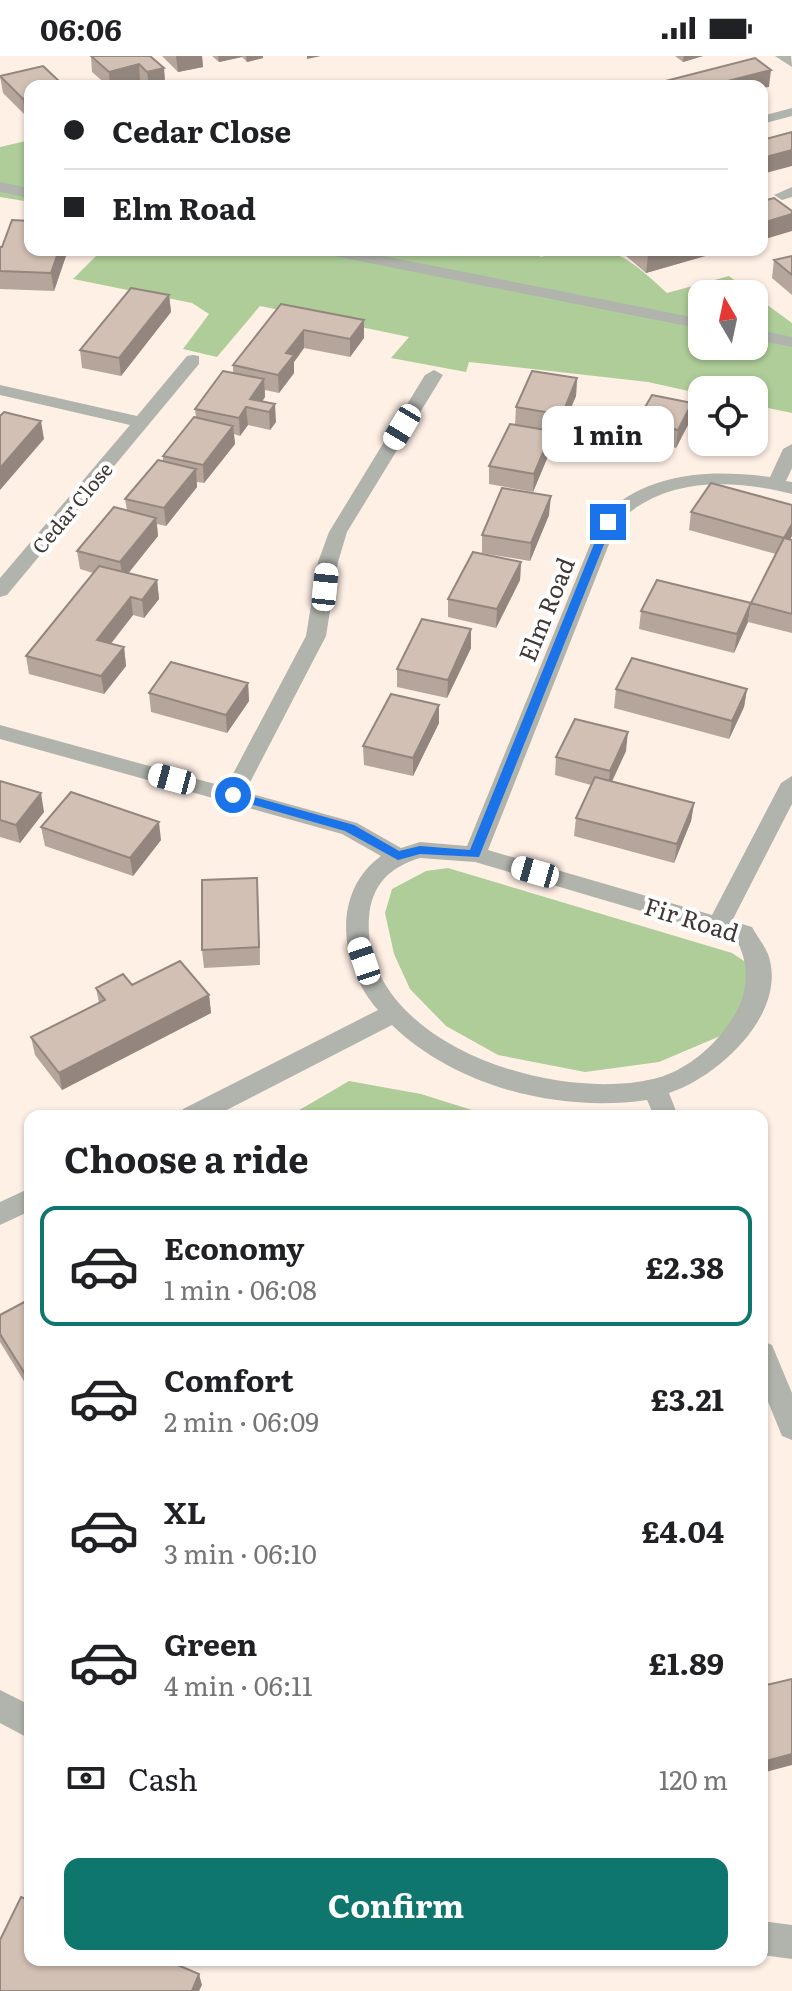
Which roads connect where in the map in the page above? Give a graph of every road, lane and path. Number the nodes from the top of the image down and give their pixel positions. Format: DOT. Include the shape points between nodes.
graph roads {
  1 [pos="782,56"];
  2 [pos="792,63"];
  3 [pos="792,112"];
  4 [pos="768,118"];
  5 [pos="0,187"];
  6 [pos="24,192"];
  7 [pos="359,256"];
  8 [pos="688,321"];
  9 [pos="768,337"];
  10 [pos="792,342"];
  11 [pos="193,360"];
  12 [pos="434,375"];
  13 [pos="0,390"];
  14 [pos="142,422"];
  15 [pos="792,449"];
  16 [pos="784,486"];
  17 [pos="0,591"];
  18 [pos="0,732"];
  19 [pos="792,783"];
  20 [pos="233,795"];
  21 [pos="475,854"];
  22 [pos="398,856"];
  23 [pos="718,925"];
  24 [pos="782,966"];
  25 [pos="392,1014"];
  26 [pos="773,1019"];
  27 [pos="655,1089"];
  28 [pos="204,1110"];
  29 [pos="664,1110"];
  30 [pos="24,1202"];
  31 [pos="0,1214"];
  32 [pos="768,1368"];
  33 [pos="792,1427"];
  34 [pos="0,1705"];
  35 [pos="24,1719"];
  36 [pos="768,1939"];
  37 [pos="792,1942"];
  1 -- 2 [label="street"];
  3 -- 4 [label="street"];
  5 -- 6 [label="street"];
  7 -- 8 [label="street"];
  9 -- 10 [label="street"];
  11 -- 14 [label="street, Cedar Close"];
  12 -- 20 [label="street" via="338,532 316,636"];
  13 -- 14 [label="street"];
  14 -- 17 [label="street, Cedar Close"];
  15 -- 16 [label="street"];
  16 -- 21 [label="street, Elm Road" via="730,479 692,481 619,506 608,522"];
  18 -- 20 [label="street"];
  19 -- 23 [label="street"];
  20 -- 22 [label="street" via="349,828"];
  21 -- 22 [label="street, Fir Road" via="420,850"];
  21 -- 23 [label="street, Fir Road"];
  22 -- 25 [label="street" via="363,886 358,914 358,941 371,980"];
  23 -- 24 [label="street, Fir Road" via="762,942"];
  25 -- 27 [label="street" via="457,1058 511,1081 606,1094"];
  25 -- 28 [label="street"];
  26 -- 27 [label="street" via="705,1070"];
  27 -- 29 [label="street"];
  30 -- 31 [label="street"];
  32 -- 33 [label="street"];
  34 -- 35 [label="street"];
  36 -- 37 [label="street"];
}
